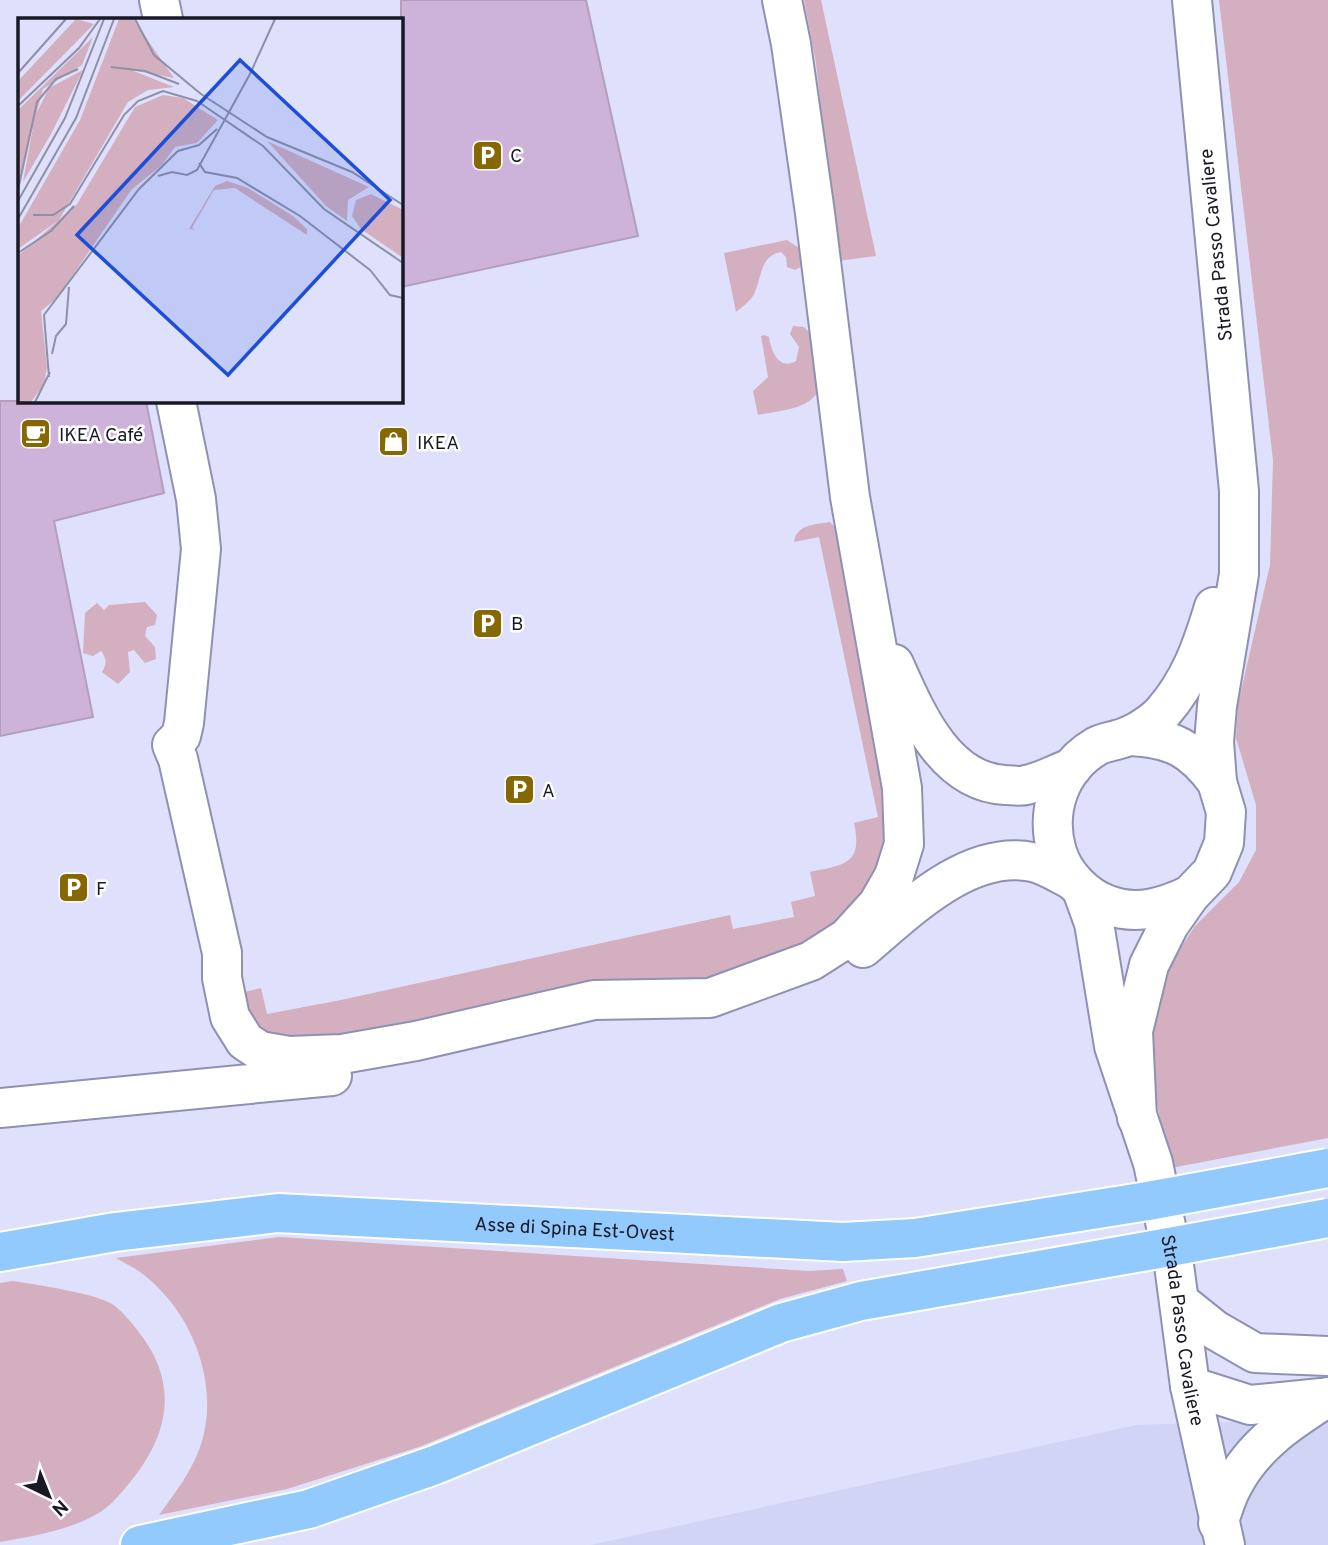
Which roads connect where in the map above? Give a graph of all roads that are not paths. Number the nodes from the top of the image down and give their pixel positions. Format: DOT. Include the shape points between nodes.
graph roads {
  1 [pos="159,0"];
  2 [pos="782,0"];
  3 [pos="1192,0"];
  4 [pos="163,18"];
  5 [pos="176,402"];
  6 [pos="1239,491"];
  7 [pos="872,618"];
  8 [pos="1129,736"];
  9 [pos="1072,768"];
  10 [pos="1217,782"];
  11 [pos="1077,885"];
  12 [pos="1190,895"];
  13 [pos="710,998"];
  14 [pos="0,1108"];
  15 [pos="1137,1118"];
  16 [pos="1328,1168"];
  17 [pos="1328,1218"];
  18 [pos="0,1252"];
  19 [pos="1180,1302"];
  20 [pos="1255,1353"];
  21 [pos="1328,1356"];
  22 [pos="1190,1387"];
  23 [pos="1328,1397"];
  24 [pos="1222,1534"];
  25 [pos="140,1545"];
  1 -- 4 [label="street"];
  2 -- 7 [label="street" via="815,213 850,497"];
  3 -- 6 [label="street, Strada Passo Cavaliere"];
  5 -- 13 [label="street" via="201,549 184,723 181,736 172,745 222,953 230,1017 245,1041 260,1051 289,1056 342,1054 594,1000"];
  6 -- 8 [label="street" via="1223,576 1195,666 1161,715"];
  6 -- 10 [label="street" via="1240,574 1217,706"];
  7 -- 9 [label="street" via="915,710 946,756 967,775 993,784 1025,786"];
  7 -- 13 [label="street" via="902,788 904,844 894,876 878,904 846,939 811,961"];
  8 -- 9 [label="street" via="1098,746"];
  8 -- 10 [label="street" via="1156,737 1181,746 1201,761"];
  9 -- 11 [label="street" via="1052,811 1052,836 1059,859"];
  10 -- 12 [label="street" via="1226,812 1224,843 1212,872"];
  11 -- 12 [label="street" via="1107,905 1135,911 1164,907"];
  11 -- 13 [label="street" via="1033,862 999,861 927,894 824,976 781,988"];
  11 -- 15 [label="street, Strada Passo Cavaliere" via="1094,923 1114,1046"];
  12 -- 15 [label="street" via="1149,965 1133,1031"];
  13 -- 14 [label="street" via="469,1055 362,1073"];
  15 -- 19 [label="street, Strada Passo Cavaliere" via="1153,1163"];
  16 -- 18 [label="main road, Asse di Spina Est-Ovest, bridge" via="915,1238 844,1242 278,1213 115,1232"];
  17 -- 25 [label="main road, bridge" via="860,1301 781,1323 410,1474 309,1509"];
  19 -- 20 [label="street" via="1214,1331"];
  19 -- 22 [label="street, Strada Passo Cavaliere"];
  20 -- 21 [label="street"];
  20 -- 22 [label="street" via="1218,1368"];
  22 -- 23 [label="street" via="1250,1405"];
  22 -- 24 [label="street, Strada Passo Cavaliere"];
  23 -- 24 [label="street" via="1282,1427 1250,1458 1232,1488"];
}
